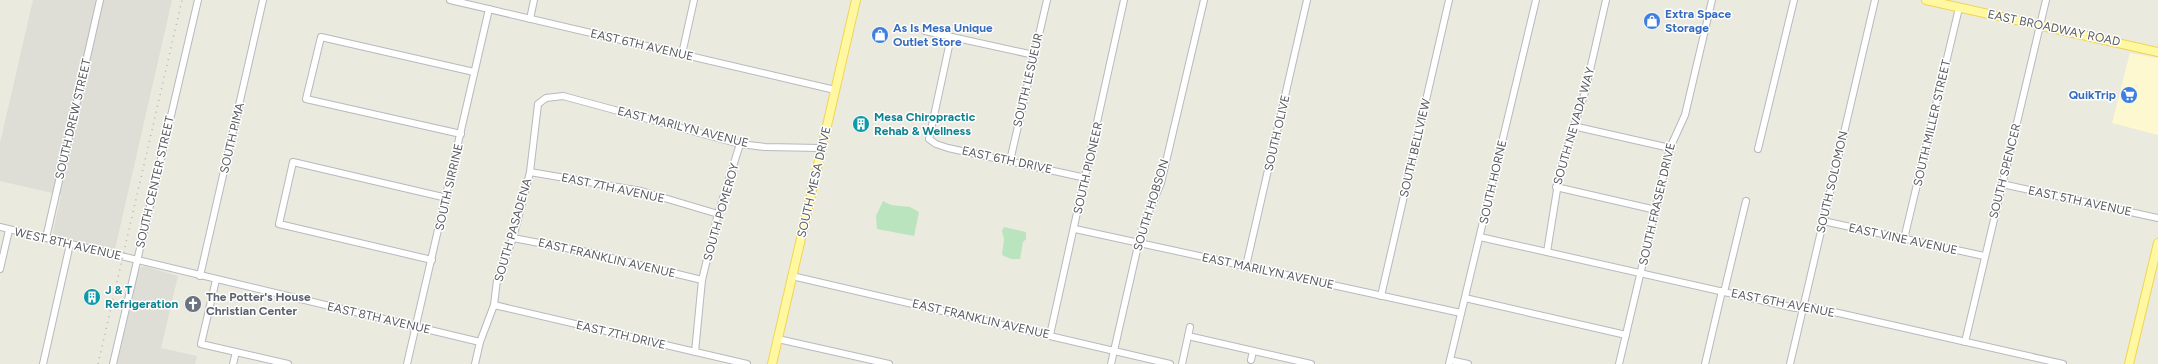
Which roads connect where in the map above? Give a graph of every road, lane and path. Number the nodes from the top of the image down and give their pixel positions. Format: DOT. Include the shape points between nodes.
graph roads {
  1 [pos="100,0"];
  2 [pos="198,0"];
  3 [pos="263,0"];
  4 [pos="450,0"];
  5 [pos="534,0"];
  6 [pos="694,0"];
  7 [pos="856,0"];
  8 [pos="1047,0"];
  9 [pos="1124,0"];
  10 [pos="1204,0"];
  11 [pos="1307,0"];
  12 [pos="1449,0"];
  13 [pos="1536,0"];
  14 [pos="1606,0"];
  15 [pos="1712,0"];
  16 [pos="1794,0"];
  17 [pos="1875,0"];
  18 [pos="1926,0"];
  19 [pos="2046,0"];
  20 [pos="1959,8"];
  21 [pos="489,9"];
  22 [pos="530,19"];
  23 [pos="2039,25"];
  24 [pos="925,31"];
  25 [pos="951,37"];
  26 [pos="2158,52"];
  27 [pos="682,54"];
  28 [pos="1034,55"];
  29 [pos="474,72"];
  30 [pos="835,90"];
  31 [pos="546,98"];
  32 [pos="1573,126"];
  33 [pos="461,134"];
  34 [pos="740,144"];
  35 [pos="821,148"];
  36 [pos="1670,148"];
  37 [pos="1758,149"];
  38 [pos="1010,161"];
  39 [pos="530,172"];
  40 [pos="1086,178"];
  41 [pos="2002,184"];
  42 [pos="1556,187"];
  43 [pos="447,198"];
  44 [pos="1746,201"];
  45 [pos="1656,210"];
  46 [pos="718,214"];
  47 [pos="2158,218"];
  48 [pos="1823,221"];
  49 [pos="0,227"];
  50 [pos="1075,229"];
  51 [pos="9,230"];
  52 [pos="1480,237"];
  53 [pos="46,238"];
  54 [pos="513,238"];
  55 [pos="1904,239"];
  56 [pos="1139,243"];
  57 [pos="2158,243"];
  58 [pos="70,244"];
  59 [pos="1547,252"];
  60 [pos="1984,256"];
  61 [pos="137,260"];
  62 [pos="432,260"];
  63 [pos="1246,266"];
  64 [pos="0,269"];
  65 [pos="1641,273"];
  66 [pos="200,276"];
  67 [pos="792,276"];
  68 [pos="216,280"];
  69 [pos="702,280"];
  70 [pos="1723,291"];
  71 [pos="1381,296"];
  72 [pos="1465,298"];
  73 [pos="494,305"];
  74 [pos="1803,308"];
  75 [pos="1461,314"];
  76 [pos="416,327"];
  77 [pos="1190,327"];
  78 [pos="1050,335"];
  79 [pos="1626,335"];
  80 [pos="1188,336"];
  81 [pos="778,339"];
  82 [pos="480,342"];
  83 [pos="1965,342"];
  84 [pos="1114,350"];
  85 [pos="1253,351"];
  86 [pos="236,352"];
  87 [pos="695,352"];
  88 [pos="1251,360"];
  89 [pos="1450,362"];
  90 [pos="43,364"];
  91 [pos="113,364"];
  92 [pos="233,364"];
  93 [pos="288,364"];
  94 [pos="407,364"];
  95 [pos="475,364"];
  96 [pos="748,364"];
  97 [pos="772,364"];
  98 [pos="889,364"];
  99 [pos="1111,364"];
  100 [pos="1170,364"];
  101 [pos="1182,364"];
  102 [pos="1311,364"];
  103 [pos="1468,364"];
  104 [pos="1619,364"];
  105 [pos="1705,364"];
  106 [pos="1790,364"];
  107 [pos="2063,364"];
  108 [pos="2129,364"];
  1 -- 53 [label="street, SOUTH DREW STREET"];
  2 -- 61 [label="street, SOUTH CENTER STREET"];
  3 -- 66 [label="street, SOUTH PIMA"];
  4 -- 21 [label="street, EAST 6TH AVENUE"];
  5 -- 22 [label="street"];
  6 -- 27 [label="street"];
  7 -- 30 [label="main road, SOUTH MESA DRIVE"];
  8 -- 28 [label="street, SOUTH LESUEUR"];
  9 -- 40 [label="street, SOUTH PIONEER"];
  10 -- 56 [label="street, SOUTH HOBSON" via="1161,183 1145,220"];
  11 -- 63 [label="street, SOUTH OLIVE"];
  12 -- 71 [label="street, SOUTH BELLVIEW"];
  13 -- 52 [label="street, SOUTH HORNE"];
  14 -- 32 [label="street, SOUTH NEVADA WAY" via="1585,92"];
  15 -- 36 [label="street, SOUTH FRASER DRIVE" via="1685,115"];
  16 -- 37 [label="street"];
  17 -- 48 [label="street, SOUTH SOLOMON"];
  18 -- 20 [label="main road, EAST BROADWAY ROAD"];
  19 -- 23 [label="street, SOUTH SPENCER"];
  20 -- 23 [label="main road, EAST BROADWAY ROAD"];
  20 -- 55 [label="street, SOUTH MILLER STREET"];
  21 -- 22 [label="street, EAST 6TH AVENUE"];
  21 -- 29 [label="street, SOUTH SIRRINE"];
  22 -- 27 [label="street, EAST 6TH AVENUE"];
  23 -- 26 [label="main road, EAST BROADWAY ROAD"];
  23 -- 41 [label="street, SOUTH SPENCER"];
  24 -- 25 [label="street"];
  25 -- 28 [label="street"];
  25 -- 38 [label="street, EAST 6TH DRIVE" via="929,139 948,148"];
  27 -- 30 [label="street, EAST 6TH AVENUE"];
  28 -- 38 [label="street, SOUTH LESUEUR"];
  29 -- 33 [label="street, SOUTH SIRRINE"];
  29 -- 33 [label="street" via="321,37 306,99"];
  30 -- 35 [label="main road, SOUTH MESA DRIVE"];
  31 -- 34 [label="street, EAST MARILYN AVENUE" via="563,96"];
  31 -- 39 [label="street, SOUTH PASADENA" via="538,104"];
  32 -- 36 [label="street"];
  32 -- 42 [label="street, SOUTH NEVADA WAY"];
  33 -- 43 [label="street, SOUTH SIRRINE"];
  34 -- 35 [label="street, EAST MARILYN AVENUE"];
  34 -- 46 [label="street, SOUTH POMEROY"];
  35 -- 67 [label="main road, SOUTH MESA DRIVE"];
  36 -- 45 [label="street, SOUTH FRASER DRIVE"];
  38 -- 40 [label="street, EAST 6TH DRIVE"];
  39 -- 46 [label="street, EAST 7TH AVENUE" via="641,191"];
  39 -- 54 [label="street, SOUTH PASADENA"];
  40 -- 50 [label="street, SOUTH PIONEER"];
  41 -- 47 [label="street, EAST 5TH AVENUE"];
  41 -- 60 [label="street, SOUTH SPENCER"];
  42 -- 45 [label="street"];
  42 -- 59 [label="street, SOUTH NEVADA WAY"];
  43 -- 62 [label="street, SOUTH SIRRINE"];
  43 -- 62 [label="street" via="293,162 279,224"];
  44 -- 70 [label="street"];
  45 -- 65 [label="street, SOUTH FRASER DRIVE"];
  46 -- 69 [label="street, SOUTH POMEROY"];
  48 -- 55 [label="street, EAST VINE AVENUE"];
  48 -- 74 [label="street, SOUTH SOLOMON"];
  49 -- 51 [label="street, WEST 8TH AVENUE"];
  50 -- 56 [label="street, EAST MARILYN AVENUE"];
  50 -- 78 [label="street, SOUTH PIONEER"];
  51 -- 53 [label="street, WEST 8TH AVENUE"];
  51 -- 64 [label="street"];
  52 -- 59 [label="street, EAST 6TH AVENUE"];
  52 -- 72 [label="street, SOUTH HORNE"];
  53 -- 58 [label="street, WEST 8TH AVENUE"];
  54 -- 69 [label="street, EAST FRANKLIN AVENUE" via="587,252"];
  54 -- 73 [label="street, SOUTH PASADENA" via="497,280"];
  55 -- 60 [label="street, EAST VINE AVENUE"];
  56 -- 63 [label="street, EAST MARILYN AVENUE"];
  56 -- 84 [label="street, SOUTH HOBSON"];
  57 -- 108 [label="main road"];
  58 -- 61 [label="street, WEST 8TH AVENUE"];
  58 -- 90 [label="street"];
  59 -- 65 [label="street, EAST 6TH AVENUE"];
  60 -- 83 [label="street, SOUTH SPENCER"];
  61 -- 66 [label="street, EAST 8TH AVENUE"];
  61 -- 91 [label="street, SOUTH CENTER STREET"];
  62 -- 76 [label="street, SOUTH SIRRINE"];
  63 -- 71 [label="street, EAST MARILYN AVENUE"];
  65 -- 70 [label="street, EAST 6TH AVENUE"];
  65 -- 79 [label="street, SOUTH FRASER DRIVE"];
  66 -- 68 [label="street, EAST 8TH AVENUE"];
  67 -- 78 [label="street, EAST FRANKLIN AVENUE"];
  67 -- 81 [label="main road, SOUTH MESA DRIVE"];
  68 -- 76 [label="street, EAST 8TH AVENUE"];
  68 -- 86 [label="street" via="201,344"];
  69 -- 87 [label="street, SOUTH POMEROY"];
  70 -- 74 [label="street, EAST 6TH AVENUE"];
  70 -- 105 [label="street"];
  71 -- 75 [label="street, EAST MARILYN AVENUE"];
  72 -- 75 [label="street, SOUTH HORNE"];
  72 -- 79 [label="street"];
  73 -- 82 [label="street, SOUTH PASADENA"];
  73 -- 87 [label="street, EAST 7TH DRIVE"];
  74 -- 83 [label="street, EAST 6TH AVENUE"];
  74 -- 106 [label="street, SOUTH SOLOMON"];
  75 -- 89 [label="street, SOUTH HORNE"];
  76 -- 82 [label="street, EAST 8TH AVENUE"];
  76 -- 94 [label="street, SOUTH SIRRINE"];
  77 -- 80 [label="street"];
  78 -- 84 [label="street, EAST FRANKLIN AVENUE"];
  79 -- 104 [label="street, SOUTH FRASER DRIVE"];
  80 -- 85 [label="street"];
  80 -- 101 [label="street"];
  81 -- 97 [label="main road, SOUTH MESA DRIVE"];
  81 -- 98 [label="street"];
  82 -- 95 [label="street, SOUTH PASADENA"];
  83 -- 107 [label="street, EAST 6TH AVENUE"];
  84 -- 99 [label="street, SOUTH HOBSON"];
  84 -- 100 [label="street, EAST FRANKLIN AVENUE"];
  85 -- 88 [label="street"];
  85 -- 102 [label="street"];
  86 -- 92 [label="street"];
  86 -- 93 [label="street"];
  87 -- 96 [label="street, EAST 7TH DRIVE"];
  89 -- 103 [label="street"];
}
